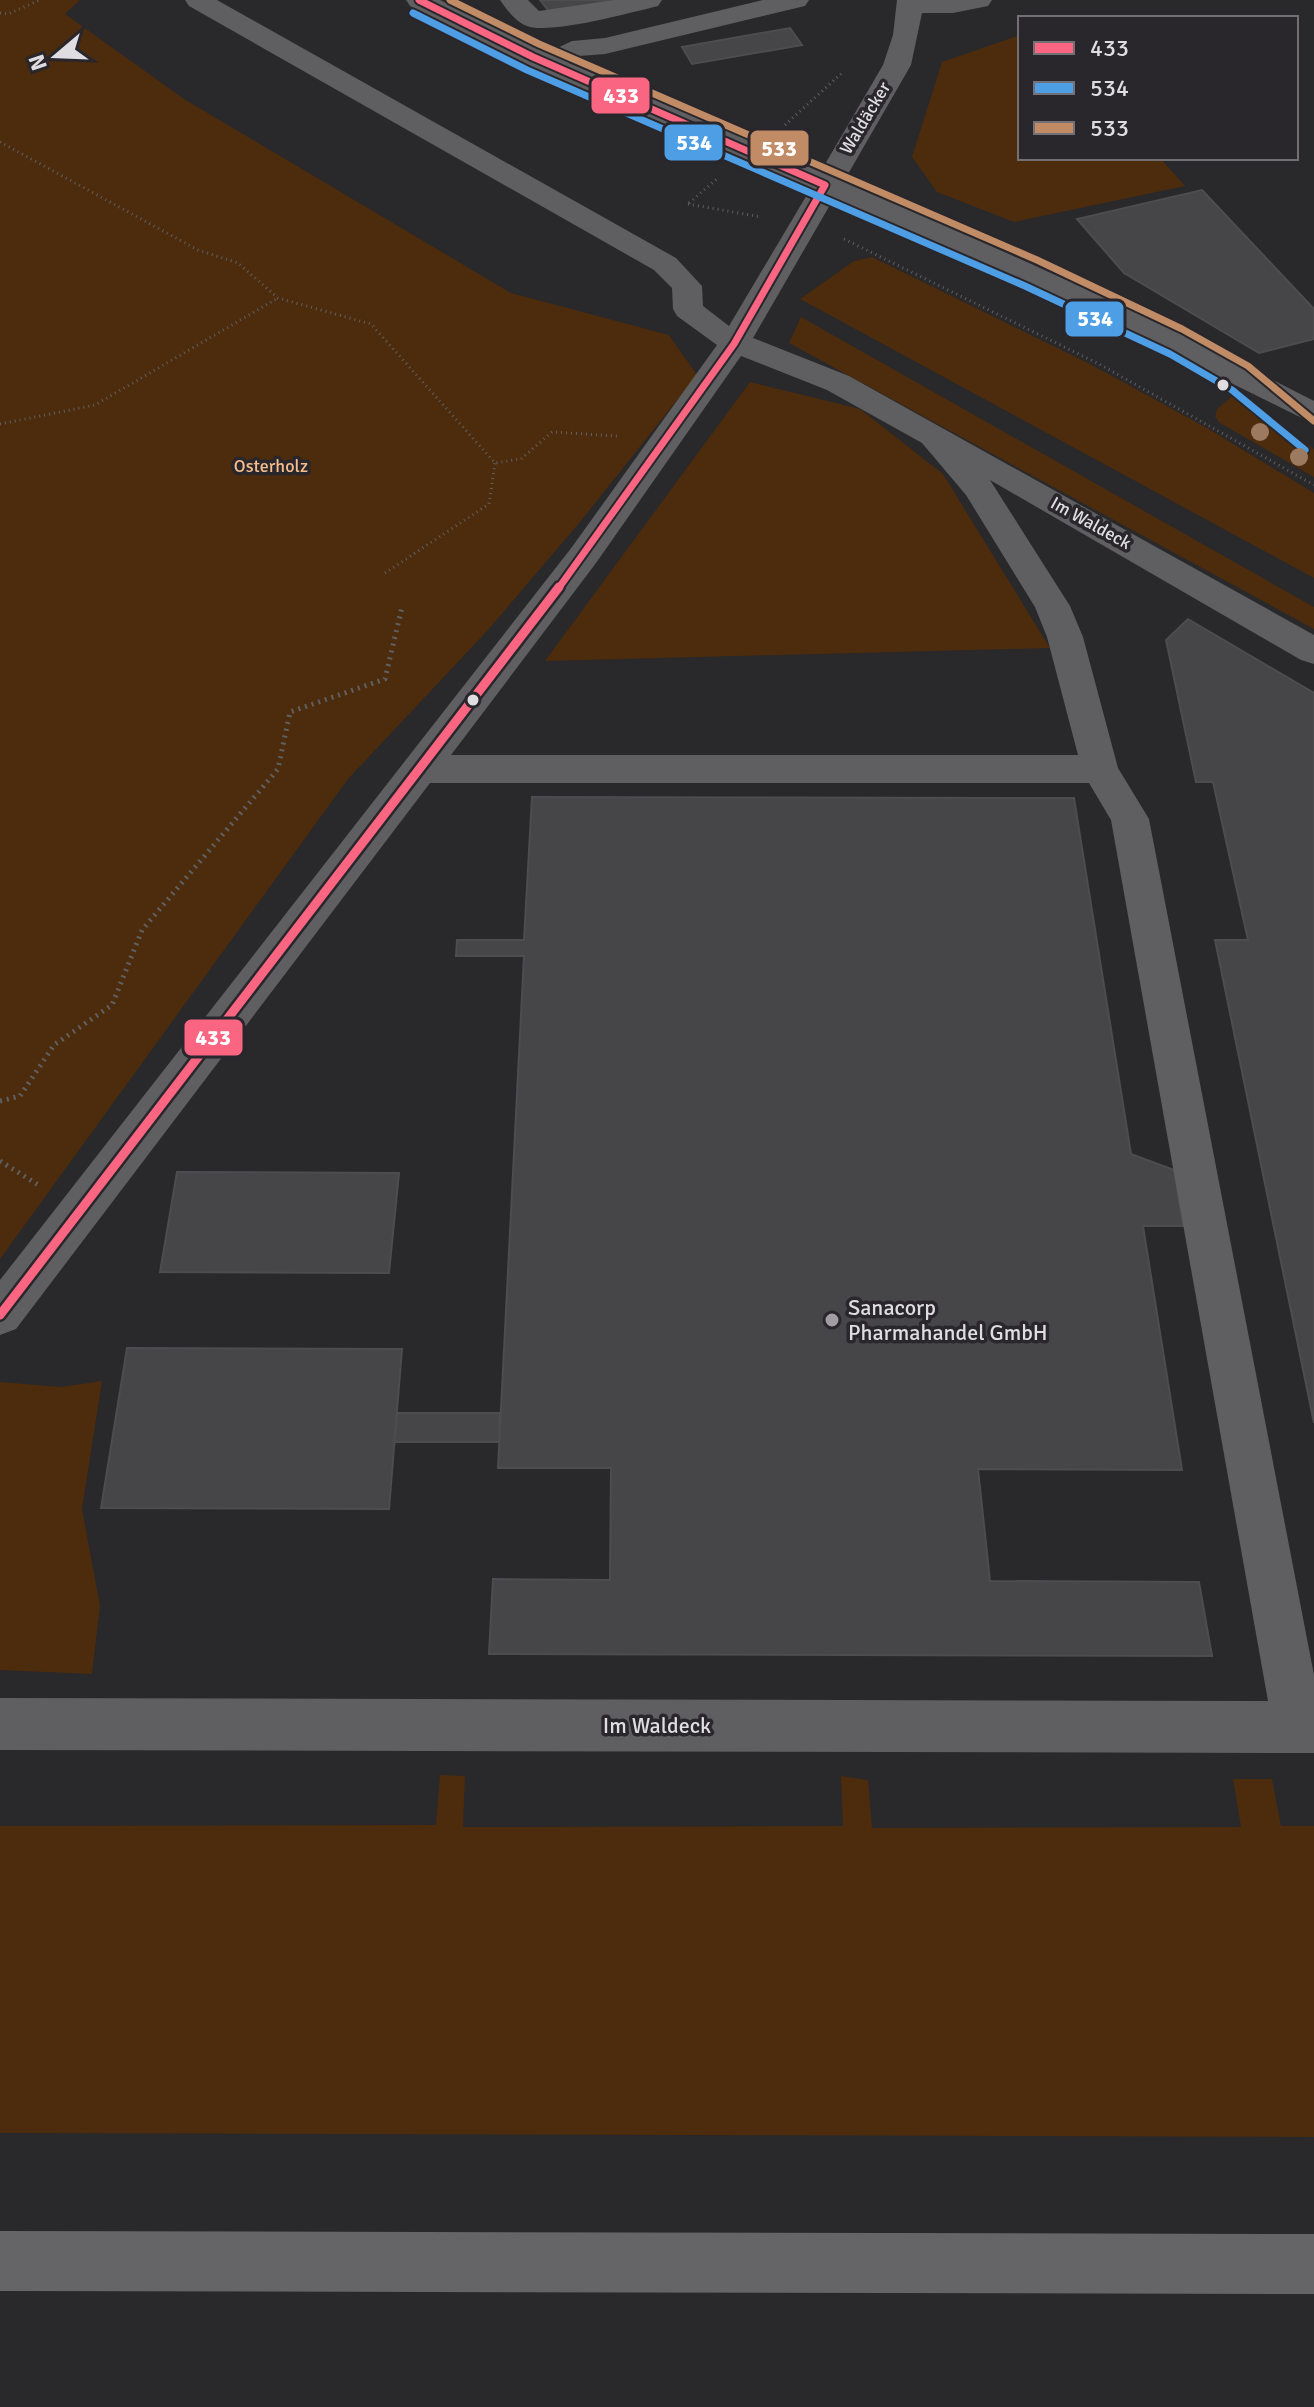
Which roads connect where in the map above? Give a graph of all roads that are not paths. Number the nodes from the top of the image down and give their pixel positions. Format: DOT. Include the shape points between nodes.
graph roads {
  1 [pos="198,0"];
  2 [pos="419,0"];
  3 [pos="513,0"];
  4 [pos="649,0"];
  5 [pos="796,0"];
  6 [pos="979,0"];
  7 [pos="910,2"];
  8 [pos="548,64"];
  9 [pos="825,185"];
  10 [pos="744,328"];
  11 [pos="1240,378"];
  12 [pos="1314,414"];
  13 [pos="933,434"];
  14 [pos="1314,439"];
  15 [pos="1314,651"];
  16 [pos="417,769"];
  17 [pos="1100,769"];
  18 [pos="0,1315"];
  19 [pos="0,1724"];
  20 [pos="1306,1726"];
  21 [pos="0,2261"];
  22 [pos="1314,2264"];
  1 -- 10 [label="street, Im Waldeck" via="665,264 687,286 688,309 705,328"];
  2 -- 8 [label="street"];
  3 -- 4 [label="street" via="533,20"];
  5 -- 8 [label="street" via="605,46 572,49"];
  6 -- 7 [label="street" via="953,5"];
  7 -- 9 [label="street, Waldäcker" via="897,65"];
  8 -- 9 [label="street"];
  9 -- 10 [label="street, Waldäcker"];
  9 -- 11 [label="street" via="1031,273"];
  10 -- 13 [label="street, Im Waldeck"];
  10 -- 16 [label="street" via="584,555"];
  11 -- 12 [label="street"];
  11 -- 14 [label="street"];
  13 -- 15 [label="street, Im Waldeck"];
  13 -- 17 [label="street" via="978,488 1052,606"];
  16 -- 17 [label="street"];
  16 -- 18 [label="street"];
  17 -- 20 [label="street" via="1130,819"];
  19 -- 20 [label="street, Im Waldeck"];
  21 -- 22 [label="highway"];
}
